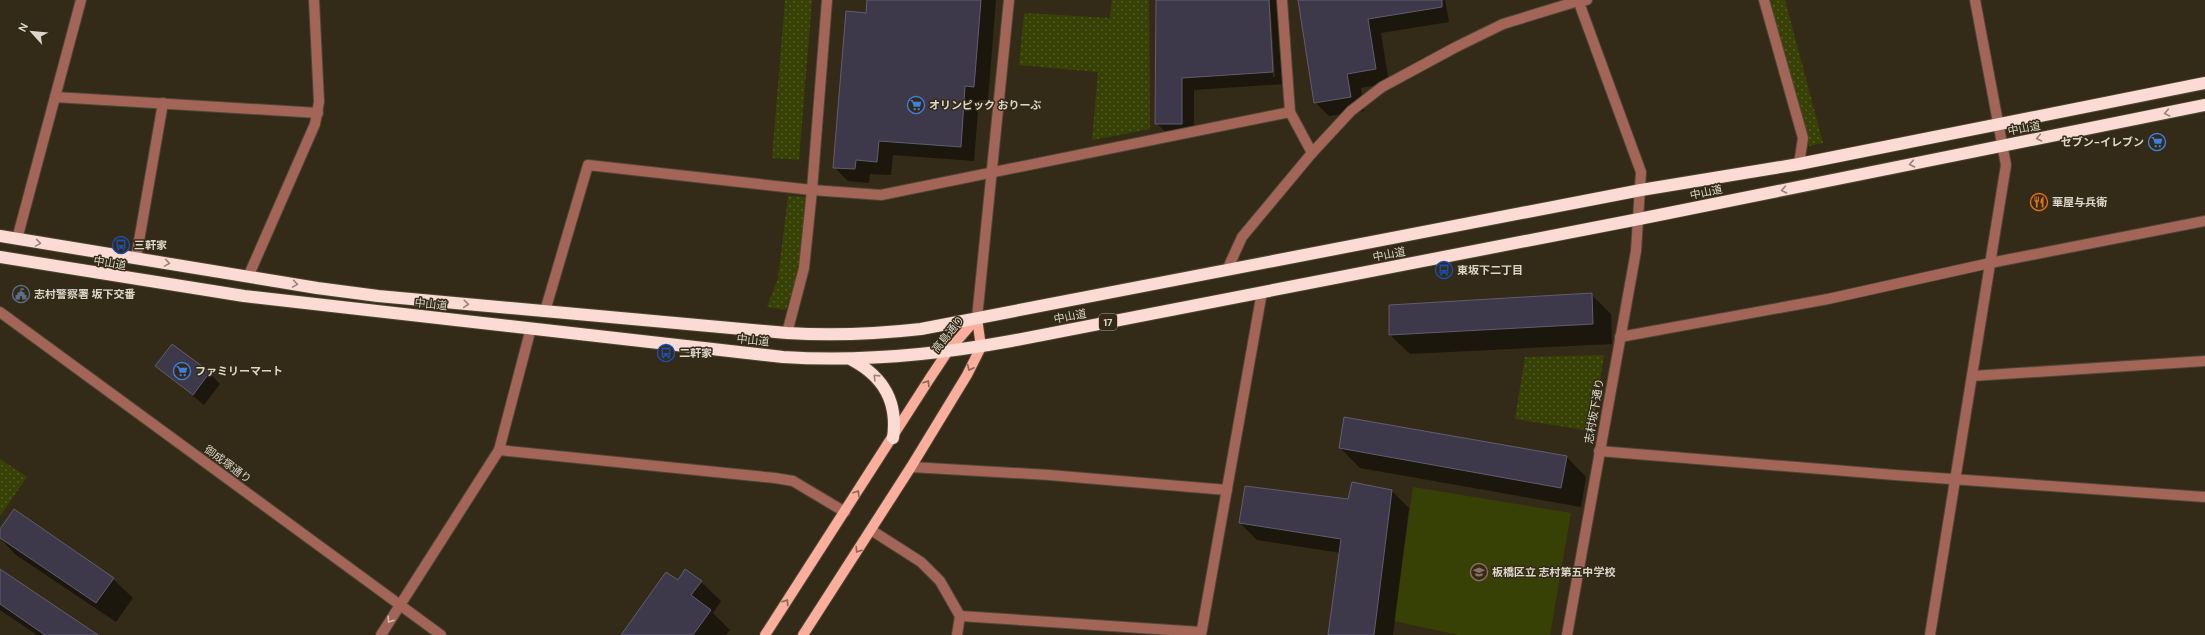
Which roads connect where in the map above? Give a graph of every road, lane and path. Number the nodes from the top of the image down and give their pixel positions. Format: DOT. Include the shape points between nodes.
graph roads {
  1 [pos="81,0"];
  2 [pos="314,0"];
  3 [pos="827,0"];
  4 [pos="1009,0"];
  5 [pos="1282,0"];
  6 [pos="1581,0"];
  7 [pos="1764,0"];
  8 [pos="1976,0"];
  9 [pos="2205,84"];
  10 [pos="55,97"];
  11 [pos="163,103"];
  12 [pos="2205,105"];
  13 [pos="1290,112"];
  14 [pos="318,113"];
  15 [pos="1999,123"];
  16 [pos="2004,145"];
  17 [pos="1312,154"];
  18 [pos="1799,164"];
  19 [pos="991,174"];
  20 [pos="812,190"];
  21 [pos="1641,190"];
  22 [pos="1638,219"];
  23 [pos="2205,221"];
  24 [pos="0,236"];
  25 [pos="17,240"];
  26 [pos="0,257"];
  27 [pos="136,258"];
  28 [pos="1990,263"];
  29 [pos="1227,270"];
  30 [pos="248,277"];
  31 [pos="1262,292"];
  32 [pos="545,310"];
  33 [pos="0,312"];
  34 [pos="977,318"];
  35 [pos="531,328"];
  36 [pos="787,334"];
  37 [pos="1620,337"];
  38 [pos="980,347"];
  39 [pos="948,351"];
  40 [pos="851,360"];
  41 [pos="2205,361"];
  42 [pos="1972,376"];
  43 [pos="893,438"];
  44 [pos="499,450"];
  45 [pos="1600,451"];
  46 [pos="911,467"];
  47 [pos="1955,478"];
  48 [pos="1227,490"];
  49 [pos="2205,497"];
  50 [pos="845,512"];
  51 [pos="871,530"];
  52 [pos="400,605"];
  53 [pos="960,616"];
  54 [pos="1201,634"];
  55 [pos="381,635"];
  56 [pos="441,635"];
  57 [pos="765,635"];
  58 [pos="803,635"];
  59 [pos="957,635"];
  60 [pos="1567,635"];
  61 [pos="1930,635"];
  1 -- 10 [label="street"];
  2 -- 14 [label="street"];
  3 -- 20 [label="street"];
  4 -- 19 [label="street"];
  5 -- 13 [label="street"];
  6 -- 17 [label="street" via="1503,24 1382,87 1351,111"];
  6 -- 21 [label="street, 志村坂下通り" via="1641,172"];
  7 -- 18 [label="street" via="1803,138"];
  8 -- 15 [label="street"];
  9 -- 15 [label="highway, 中山道"];
  10 -- 11 [label="street"];
  10 -- 25 [label="street"];
  11 -- 14 [label="street"];
  11 -- 27 [label="street"];
  12 -- 16 [label="highway, 中山道 / 17, one-way"];
  13 -- 17 [label="street"];
  13 -- 19 [label="street"];
  14 -- 30 [label="street"];
  15 -- 16 [label="street"];
  15 -- 18 [label="highway, 中山道"];
  16 -- 22 [label="highway, 中山道 / 17, one-way"];
  16 -- 28 [label="street" via="2006,165"];
  17 -- 29 [label="street" via="1242,237"];
  18 -- 21 [label="highway, 中山道"];
  19 -- 20 [label="street" via="881,195"];
  19 -- 34 [label="street"];
  20 -- 32 [label="street" via="588,165"];
  20 -- 36 [label="street" via="804,268"];
  21 -- 22 [label="street, 志村坂下通り"];
  21 -- 29 [label="highway, 中山道"];
  22 -- 31 [label="highway, 中山道 / 17"];
  22 -- 37 [label="street, 志村坂下通り" via="1636,251"];
  23 -- 28 [label="street"];
  24 -- 25 [label="highway, 中山道"];
  25 -- 27 [label="highway, 中山道, one-way"];
  26 -- 35 [label="highway, 中山道 / 17" via="244,296"];
  27 -- 30 [label="highway, 中山道, one-way"];
  28 -- 37 [label="street" via="1828,299"];
  28 -- 42 [label="street"];
  29 -- 34 [label="highway, 中山道"];
  30 -- 32 [label="highway, 中山道, one-way" via="378,296"];
  31 -- 38 [label="highway, 中山道 / 17"];
  31 -- 48 [label="street"];
  32 -- 36 [label="highway, 中山道"];
  33 -- 52 [label="street, 御成塚通り"];
  34 -- 36 [label="highway, 中山道" via="887,333"];
  34 -- 38 [label="main road, 高島通り"];
  34 -- 39 [label="main road, 高島通り"];
  35 -- 40 [label="highway, 中山道 / 17" via="783,356"];
  35 -- 44 [label="street"];
  37 -- 45 [label="street, 志村坂下通り"];
  38 -- 39 [label="highway, 中山道 / 17"];
  38 -- 46 [label="main road, one-way" via="967,375"];
  39 -- 40 [label="highway, 中山道 / 17"];
  43 -- 39 [label="main road, 高島通り, one-way"];
  43 -- 40 [label="highway, one-way" via="894,413 886,389 872,373"];
  41 -- 42 [label="street"];
  42 -- 47 [label="street"];
  50 -- 43 [label="main road, 高島通り, one-way"];
  44 -- 50 [label="street" via="793,481"];
  44 -- 52 [label="street"];
  45 -- 47 [label="street"];
  45 -- 60 [label="street, 志村坂下通り"];
  46 -- 48 [label="street" via="1049,475"];
  46 -- 51 [label="main road"];
  47 -- 49 [label="street"];
  47 -- 61 [label="street"];
  48 -- 54 [label="street"];
  57 -- 50 [label="main road, 高島通り, one-way"];
  51 -- 53 [label="street" via="921,562 940,581"];
  51 -- 58 [label="main road, one-way"];
  52 -- 55 [label="street, one-way"];
  52 -- 56 [label="street, 御成塚通り"];
  53 -- 54 [label="street"];
  53 -- 59 [label="street"];
}
